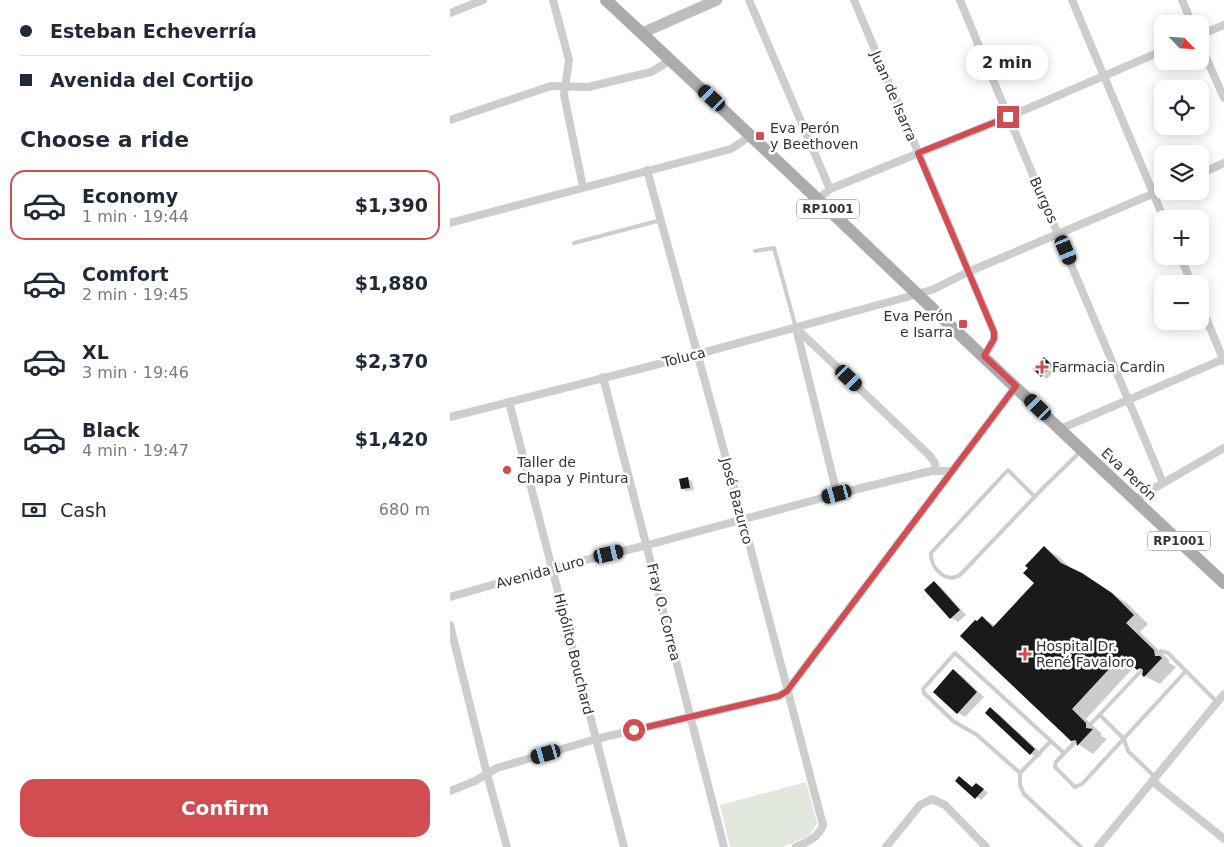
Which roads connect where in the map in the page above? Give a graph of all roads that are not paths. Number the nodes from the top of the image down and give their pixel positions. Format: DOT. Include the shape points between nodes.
graph roads {
  1 [pos="483,0"];
  2 [pos="553,0"];
  3 [pos="606,0"];
  4 [pos="717,0"];
  5 [pos="749,0"];
  6 [pos="854,0"];
  7 [pos="960,0"];
  8 [pos="1072,0"];
  9 [pos="1182,0"];
  10 [pos="450,13"];
  11 [pos="1188,15"];
  12 [pos="1224,25"];
  13 [pos="1209,31"];
  14 [pos="642,33"];
  15 [pos="1154,54"];
  16 [pos="671,60"];
  17 [pos="1209,64"];
  18 [pos="1104,75"];
  19 [pos="565,86"];
  20 [pos="1224,98"];
  21 [pos="1008,117"];
  22 [pos="450,120"];
  23 [pos="752,136"];
  24 [pos="918,153"];
  25 [pos="1224,163"];
  26 [pos="647,170"];
  27 [pos="1209,170"];
  28 [pos="583,187"];
  29 [pos="830,189"];
  30 [pos="1154,194"];
  31 [pos="818,199"];
  32 [pos="661,220"];
  33 [pos="450,223"];
  34 [pos="1059,233"];
  35 [pos="574,242"];
  36 [pos="755,251"];
  37 [pos="968,272"];
  38 [pos="918,294"];
  39 [pos="1209,325"];
  40 [pos="796,328"];
  41 [pos="698,354"];
  42 [pos="984,356"];
  43 [pos="1224,360"];
  44 [pos="604,377"];
  45 [pos="1016,386"];
  46 [pos="1129,400"];
  47 [pos="510,402"];
  48 [pos="450,417"];
  49 [pos="1060,429"];
  50 [pos="1224,448"];
  51 [pos="1082,450"];
  52 [pos="936,470"];
  53 [pos="951,471"];
  54 [pos="1162,483"];
  55 [pos="837,494"];
  56 [pos="1035,496"];
  57 [pos="1134,500"];
  58 [pos="742,520"];
  59 [pos="648,546"];
  60 [pos="552,568"];
  61 [pos="1224,583"];
  62 [pos="450,597"];
  63 [pos="450,625"];
  64 [pos="1158,653"];
  65 [pos="1186,671"];
  66 [pos="1140,672"];
  67 [pos="787,691"];
  68 [pos="1224,694"];
  69 [pos="1217,702"];
  70 [pos="1100,715"];
  71 [pos="691,717"];
  72 [pos="1090,726"];
  73 [pos="596,739"];
  74 [pos="1124,739"];
  75 [pos="1051,741"];
  76 [pos="1074,743"];
  77 [pos="1064,753"];
  78 [pos="1020,773"];
  79 [pos="487,774"];
  80 [pos="1154,779"];
  81 [pos="450,791"];
  82 [pos="1224,840"];
  83 [pos="507,847"];
  84 [pos="624,847"];
  85 [pos="724,847"];
  86 [pos="796,847"];
  87 [pos="886,847"];
  88 [pos="986,847"];
  89 [pos="1081,847"];
  90 [pos="1098,847"];
  1 -- 10 [label="street"];
  2 -- 19 [label="street" via="569,60"];
  3 -- 14 [label="main road, RP1001"];
  4 -- 14 [label="street"];
  5 -- 29 [label="street"];
  6 -- 24 [label="street, Juan de Isarra"];
  7 -- 21 [label="street, Burgos"];
  8 -- 18 [label="street"];
  9 -- 11 [label="street"];
  12 -- 13 [label="street"];
  14 -- 16 [label="main road, RP1001"];
  15 -- 18 [label="street"];
  16 -- 19 [label="street" via="651,72 588,87"];
  16 -- 23 [label="main road, RP1001"];
  17 -- 20 [label="street"];
  18 -- 21 [label="street"];
  18 -- 30 [label="street"];
  19 -- 22 [label="street" via="551,86"];
  19 -- 28 [label="street" via="564,95"];
  21 -- 24 [label="street"];
  21 -- 34 [label="street, Burgos"];
  23 -- 26 [label="street" via="731,149"];
  23 -- 31 [label="main road, RP1001"];
  24 -- 29 [label="street"];
  24 -- 37 [label="street, Juan de Isarra"];
  25 -- 27 [label="street"];
  26 -- 28 [label="street"];
  26 -- 32 [label="street, José Bazurco"];
  28 -- 33 [label="street"];
  29 -- 31 [label="street"];
  30 -- 34 [label="street, Toluca"];
  31 -- 38 [label="main road, RP1001"];
  32 -- 35 [label="lane"];
  32 -- 41 [label="street, José Bazurco"];
  34 -- 37 [label="street, Toluca"];
  34 -- 46 [label="street, Burgos"];
  36 -- 40 [label="lane" via="774,248"];
  37 -- 38 [label="street, Toluca"];
  37 -- 42 [label="street, Juan de Isarra" via="994,332 994,339"];
  38 -- 40 [label="street, Toluca"];
  38 -- 42 [label="main road, RP1001"];
  39 -- 43 [label="street"];
  40 -- 41 [label="street, Toluca"];
  40 -- 52 [label="street" via="929,455"];
  40 -- 55 [label="street"];
  41 -- 44 [label="street, Toluca"];
  41 -- 58 [label="street, José Bazurco"];
  42 -- 45 [label="main road, RP1001"];
  43 -- 46 [label="street"];
  44 -- 47 [label="street, Toluca"];
  44 -- 59 [label="street, Fray O. Correa"];
  45 -- 49 [label="main road, Eva Perón / RP1001"];
  45 -- 53 [label="street"];
  46 -- 49 [label="street"];
  46 -- 54 [label="street, Burgos"];
  47 -- 48 [label="street, Toluca"];
  47 -- 60 [label="street, Hipólito Bouchard"];
  49 -- 51 [label="main road, Eva Perón / RP1001"];
  50 -- 54 [label="street"];
  51 -- 56 [label="lane"];
  51 -- 57 [label="main road, Eva Perón / RP1001"];
  52 -- 53 [label="street, Avenida Luro"];
  52 -- 55 [label="street, Avenida Luro"];
  53 -- 67 [label="street"];
  54 -- 57 [label="street"];
  55 -- 58 [label="street, Avenida Luro"];
  56 -- 56 [label="lane" via="956,577 948,578 933,565 931,552 1008,470"];
  57 -- 61 [label="main road, Eva Perón / RP1001"];
  58 -- 59 [label="street, Avenida Luro"];
  58 -- 67 [label="street, José Bazurco"];
  59 -- 60 [label="street, Avenida Luro"];
  59 -- 71 [label="street, Fray O. Correa"];
  60 -- 62 [label="street, Avenida Luro"];
  60 -- 73 [label="street, Hipólito Bouchard"];
  63 -- 79 [label="street"];
  64 -- 65 [label="lane" via="1168,653"];
  65 -- 69 [label="lane"];
  65 -- 74 [label="lane"];
  66 -- 70 [label="lane"];
  67 -- 71 [label="street" via="779,696"];
  67 -- 86 [label="street, José Bazurco" via="823,825 815,838"];
  68 -- 69 [label="street"];
  69 -- 80 [label="street"];
  70 -- 72 [label="lane"];
  70 -- 74 [label="lane"];
  71 -- 73 [label="street"];
  71 -- 85 [label="street, Fray O. Correa"];
  73 -- 79 [label="street" via="497,768"];
  73 -- 84 [label="street, Hipólito Bouchard"];
  74 -- 77 [label="lane" via="1076,787 1056,770 1056,762"];
  74 -- 80 [label="lane" via="1128,751"];
  75 -- 77 [label="lane"];
  75 -- 78 [label="lane"];
  75 -- 78 [label="lane" via="955,653 925,686 924,693 953,721 977,735"];
  76 -- 77 [label="lane"];
  78 -- 89 [label="lane" via="1024,794"];
  79 -- 81 [label="street"];
  79 -- 83 [label="street"];
  80 -- 82 [label="street"];
  80 -- 90 [label="street"];
  87 -- 88 [label="street" via="920,805 932,799 944,805"];
}
